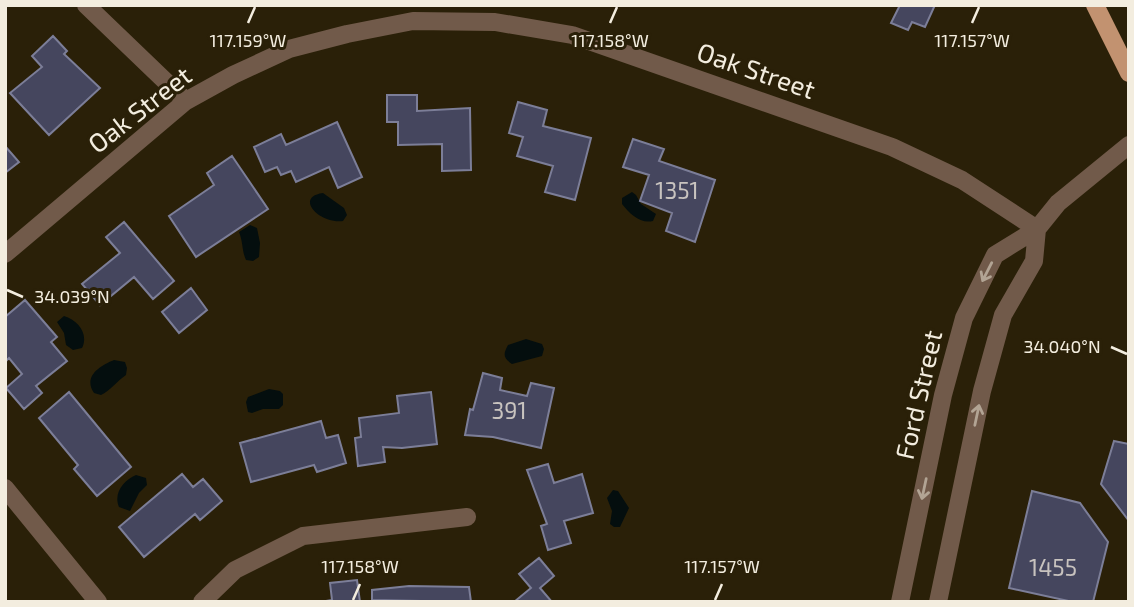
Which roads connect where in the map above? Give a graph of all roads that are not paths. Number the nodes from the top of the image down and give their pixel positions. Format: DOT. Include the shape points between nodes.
graph roads {
  1 [pos="86,5"];
  2 [pos="1095,5"];
  3 [pos="1129,73"];
  4 [pos="186,101"];
  5 [pos="1129,145"];
  6 [pos="1037,229"];
  7 [pos="5,254"];
  8 [pos="5,488"];
  9 [pos="467,517"];
  10 [pos="98,602"];
  11 [pos="202,602"];
  12 [pos="900,602"];
  13 [pos="938,602"];
  1 -- 4 [label="street"];
  2 -- 3 [label="main road"];
  4 -- 6 [label="street, Oak Street" via="300,46 413,22 495,22 572,35 892,147 962,180"];
  4 -- 7 [label="street, Oak Street"];
  5 -- 6 [label="street, Ford Street" via="1058,203"];
  6 -- 12 [label="street, Ford Street, one-way" via="995,256 964,318 943,395"];
  13 -- 6 [label="street, one-way" via="982,391 1003,315 1034,261"];
  8 -- 10 [label="street"];
  9 -- 11 [label="street" via="303,536 235,570"];
}
